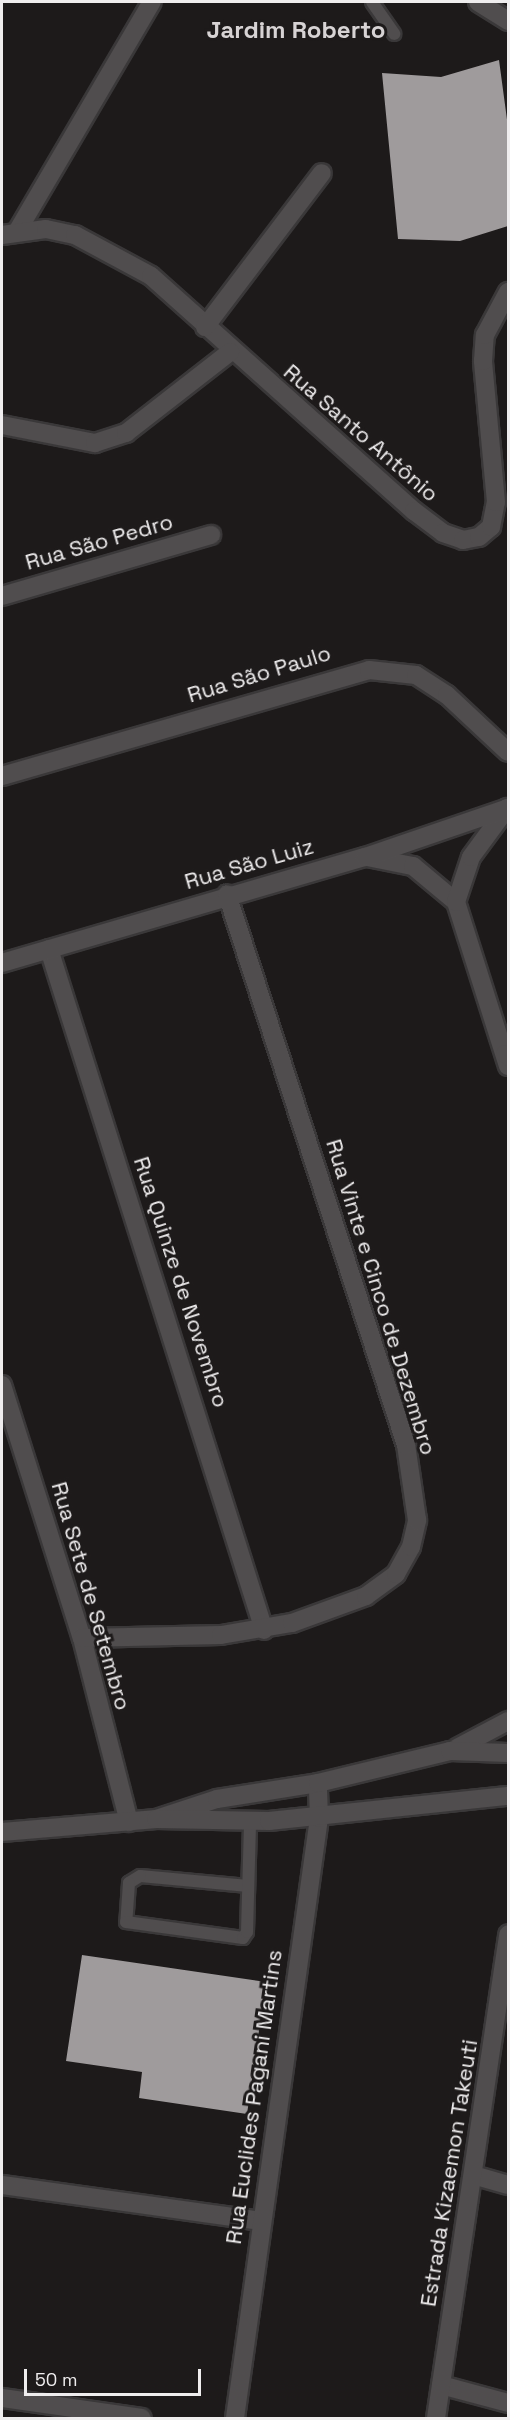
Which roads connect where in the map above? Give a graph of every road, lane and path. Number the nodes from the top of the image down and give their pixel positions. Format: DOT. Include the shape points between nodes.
graph roads {
  1 [pos="152,2"];
  2 [pos="372,2"];
  3 [pos="478,2"];
  4 [pos="508,21"];
  5 [pos="394,34"];
  6 [pos="322,173"];
  7 [pos="10,233"];
  8 [pos="508,292"];
  9 [pos="206,327"];
  10 [pos="230,352"];
  11 [pos="2,425"];
  12 [pos="211,535"];
  13 [pos="2,596"];
  14 [pos="508,752"];
  15 [pos="2,776"];
  16 [pos="508,808"];
  17 [pos="365,857"];
  18 [pos="227,894"];
  19 [pos="456,902"];
  20 [pos="49,949"];
  21 [pos="2,963"];
  22 [pos="507,1059"];
  23 [pos="2,1385"];
  24 [pos="264,1630"];
  25 [pos="82,1638"];
  26 [pos="508,1720"];
  27 [pos="450,1751"];
  28 [pos="508,1753"];
  29 [pos="318,1783"];
  30 [pos="508,1796"];
  31 [pos="319,1818"];
  32 [pos="156,1820"];
  33 [pos="129,1822"];
  34 [pos="250,1822"];
  35 [pos="2,1832"];
  36 [pos="248,1886"];
  37 [pos="508,1934"];
  38 [pos="507,1954"];
  39 [pos="473,2175"];
  40 [pos="2,2185"];
  41 [pos="508,2185"];
  42 [pos="260,2221"];
  43 [pos="441,2385"];
  44 [pos="2,2398"];
  45 [pos="508,2403"];
  46 [pos="120,2417"];
  47 [pos="142,2418"];
  48 [pos="235,2418"];
  49 [pos="436,2418"];
  1 -- 7 [label="street"];
  2 -- 5 [label="lane"];
  3 -- 4 [label="street"];
  6 -- 9 [label="street"];
  7 -- 9 [label="street, Rua Santo Antônio" via="46,229 110,249 151,276"];
  8 -- 10 [label="street, Rua Santo Antônio" via="485,335 496,502 491,527 479,537 463,540 443,533"];
  9 -- 10 [label="street, Rua Santo Antônio"];
  10 -- 11 [label="street" via="126,434 95,443"];
  12 -- 13 [label="street, Rua São Pedro"];
  14 -- 15 [label="street, Rua São Paulo" via="447,695 416,675 369,670"];
  16 -- 17 [label="street, Rua São Luiz"];
  16 -- 19 [label="street" via="471,857"];
  17 -- 18 [label="street, Rua São Luiz"];
  17 -- 19 [label="street" via="413,866"];
  18 -- 20 [label="street, Rua São Luiz"];
  18 -- 24 [label="street, Rua Vinte e Cinco de Dezembro" via="406,1445 417,1520 411,1547 396,1574 366,1596"];
  19 -- 22 [label="street"];
  20 -- 21 [label="street, Rua São Luiz"];
  20 -- 24 [label="street, Rua Quinze de Novembro"];
  23 -- 25 [label="street, Rua Sete de Setembro"];
  24 -- 25 [label="street, Rua Vinte e Cinco de Dezembro"];
  25 -- 33 [label="street, Rua Sete de Setembro"];
  26 -- 27 [label="street"];
  27 -- 28 [label="street"];
  27 -- 29 [label="street"];
  29 -- 31 [label="street, Rua Euclides Pagani Martins"];
  29 -- 32 [label="street" via="217,1799"];
  30 -- 31 [label="street"];
  31 -- 34 [label="street"];
  31 -- 42 [label="street, Rua Euclides Pagani Martins"];
  32 -- 33 [label="street"];
  32 -- 34 [label="street"];
  33 -- 35 [label="street"];
  34 -- 36 [label="lane"];
  36 -- 36 [label="lane" via="243,1938 126,1922 129,1883 140,1876"];
  37 -- 38 [label="street, Estrada Kizaemon Takeuti"];
  38 -- 39 [label="street, Estrada Kizaemon Takeuti"];
  39 -- 41 [label="street"];
  39 -- 43 [label="street, Estrada Kizaemon Takeuti"];
  40 -- 42 [label="street"];
  42 -- 48 [label="street, Rua Euclides Pagani Martins"];
  43 -- 45 [label="street"];
  43 -- 49 [label="street, Estrada Kizaemon Takeuti"];
  44 -- 46 [label="street"];
  46 -- 47 [label="street"];
}
